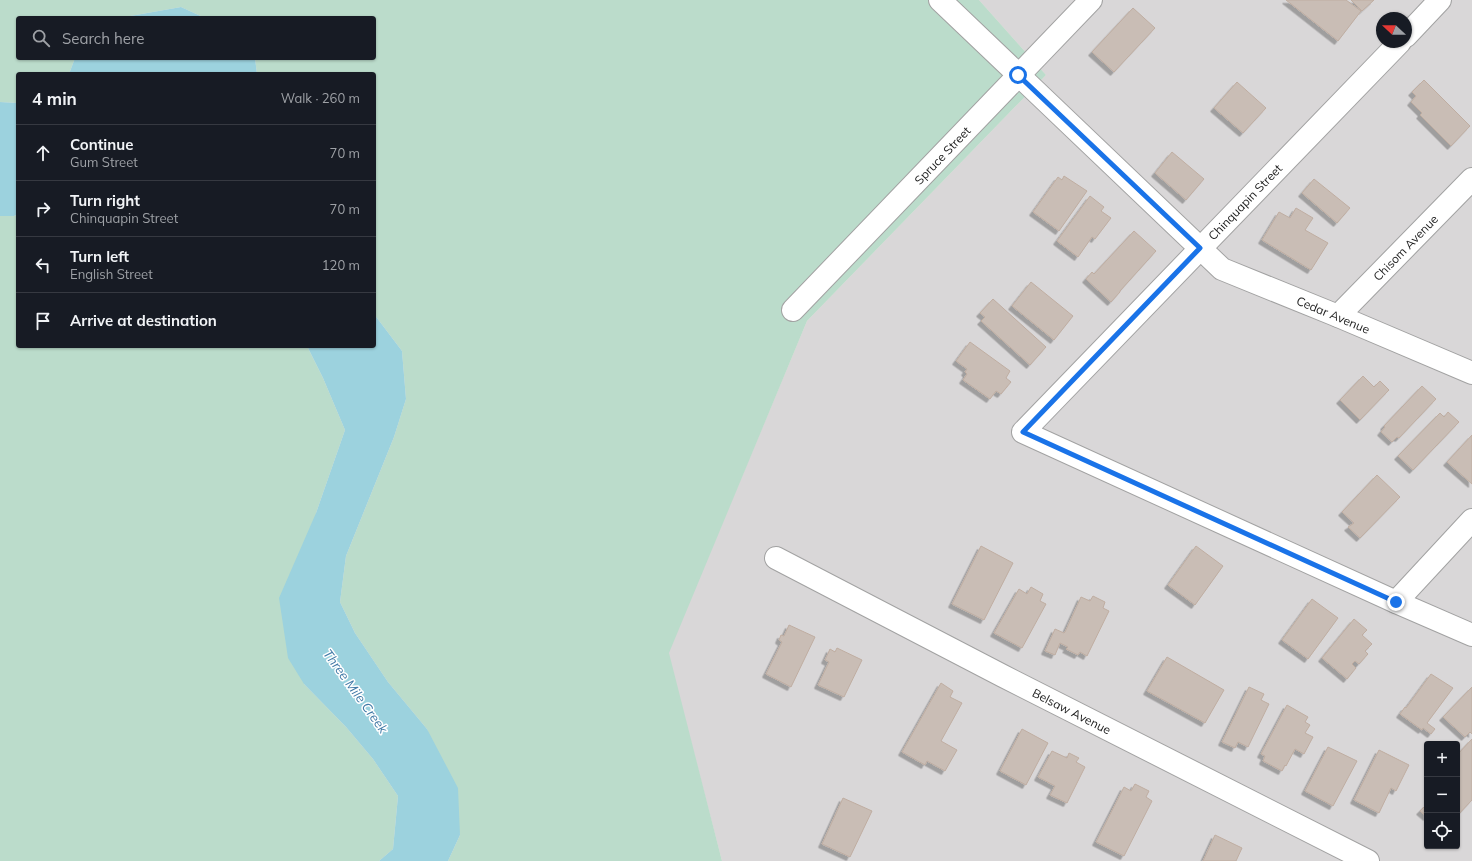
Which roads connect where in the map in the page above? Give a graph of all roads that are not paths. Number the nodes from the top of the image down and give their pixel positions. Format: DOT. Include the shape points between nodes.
graph roads {
  1 [pos="940,0"];
  2 [pos="1091,0"];
  3 [pos="1440,0"];
  4 [pos="1412,30"];
  5 [pos="1394,48"];
  6 [pos="1018,75"];
  7 [pos="1472,179"];
  8 [pos="1200,248"];
  9 [pos="793,310"];
  10 [pos="1338,316"];
  11 [pos="1472,373"];
  12 [pos="1472,520"];
  13 [pos="776,558"];
  14 [pos="1396,602"];
  15 [pos="1472,635"];
  16 [pos="1368,861"];
  1 -- 6 [label="street, Cedar Avenue"];
  2 -- 6 [label="street, Spruce Street"];
  3 -- 4 [label="street"];
  5 -- 8 [label="street, Chinquapin Street"];
  6 -- 8 [label="street, Cedar Avenue"];
  6 -- 9 [label="street, Spruce Street"];
  7 -- 10 [label="street, Chisom Avenue"];
  8 -- 10 [label="street, Cedar Avenue" via="1222,269"];
  8 -- 14 [label="street, Chinquapin Street" via="1023,432"];
  10 -- 11 [label="street, Cedar Avenue"];
  12 -- 14 [label="street"];
  13 -- 16 [label="street, Belsaw Avenue"];
  14 -- 15 [label="street"];
}
